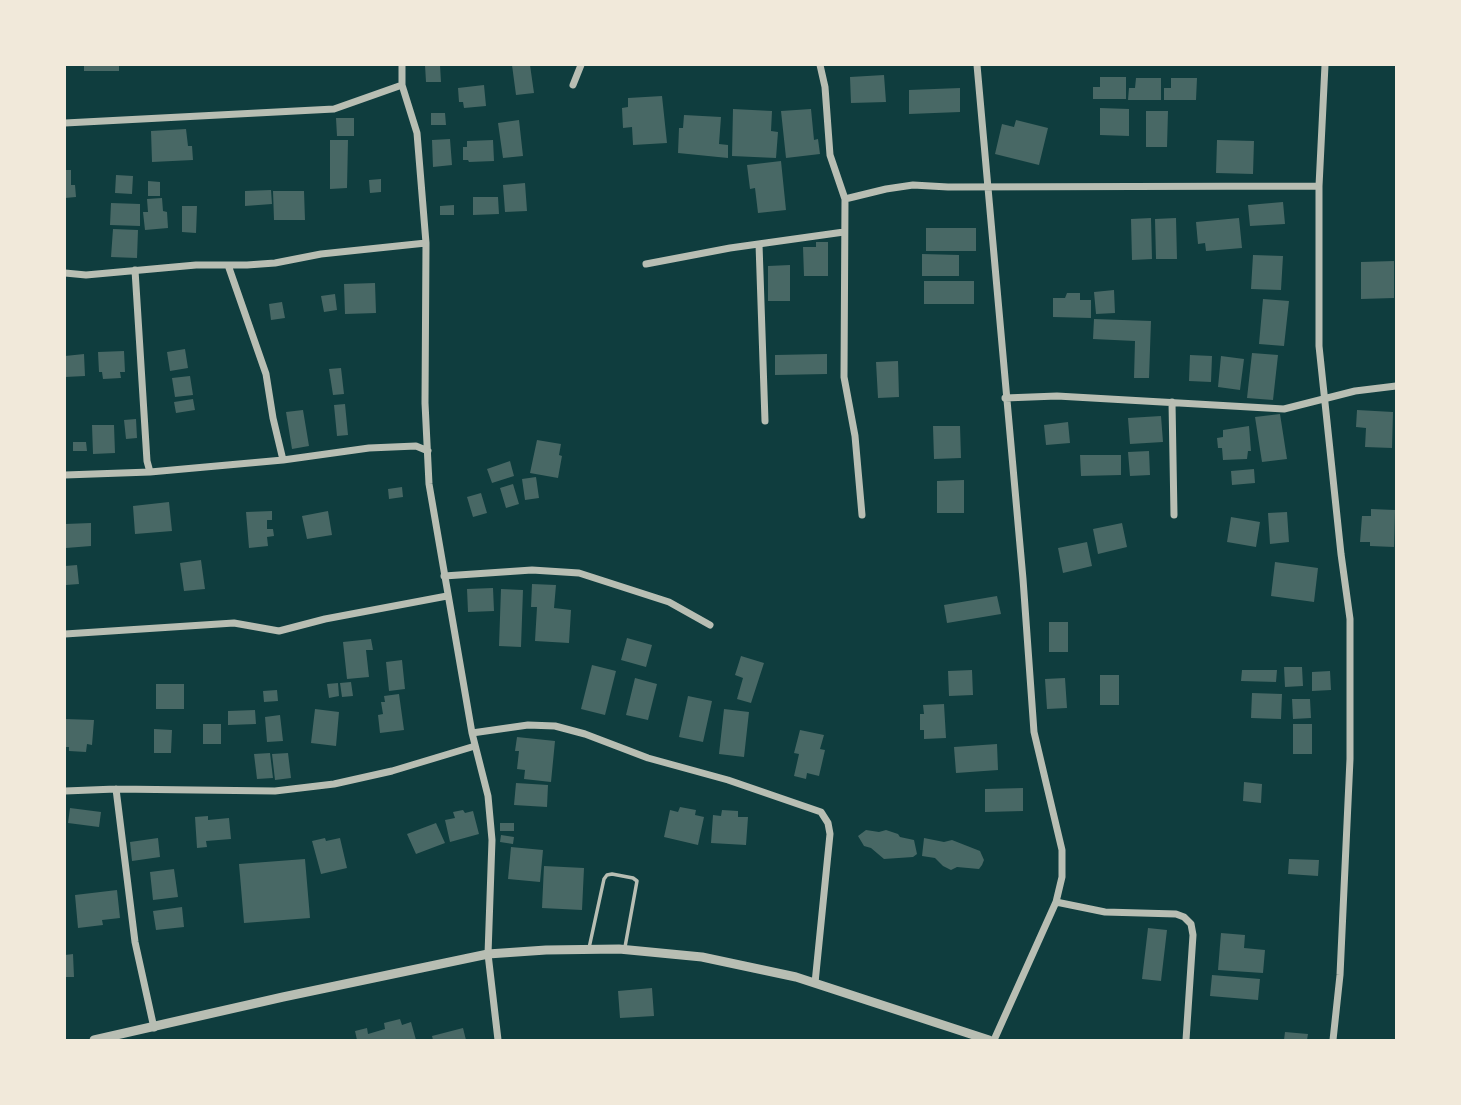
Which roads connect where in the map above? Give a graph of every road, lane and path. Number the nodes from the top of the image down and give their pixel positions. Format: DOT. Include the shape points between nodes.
graph roads {
  1 [pos="402,65"];
  2 [pos="581,65"];
  3 [pos="820,65"];
  4 [pos="977,65"];
  5 [pos="1325,65"];
  6 [pos="402,85"];
  7 [pos="573,85"];
  8 [pos="65,123"];
  9 [pos="987,186"];
  10 [pos="1319,186"];
  11 [pos="845,199"];
  12 [pos="844,232"];
  13 [pos="426,243"];
  14 [pos="759,244"];
  15 [pos="646,264"];
  16 [pos="228,265"];
  17 [pos="135,271"];
  18 [pos="65,273"];
  19 [pos="1396,386"];
  20 [pos="1005,398"];
  21 [pos="1325,398"];
  22 [pos="1172,402"];
  23 [pos="765,421"];
  24 [pos="428,451"];
  25 [pos="283,460"];
  26 [pos="150,472"];
  27 [pos="65,475"];
  28 [pos="862,514"];
  29 [pos="1174,515"];
  30 [pos="443,576"];
  31 [pos="447,596"];
  32 [pos="710,625"];
  33 [pos="65,634"];
  34 [pos="472,733"];
  35 [pos="475,746"];
  36 [pos="116,789"];
  37 [pos="65,791"];
  38 [pos="1055,902"];
  39 [pos="588,950"];
  40 [pos="625,950"];
  41 [pos="488,954"];
  42 [pos="815,983"];
  43 [pos="154,1028"];
  44 [pos="94,1040"];
  45 [pos="498,1040"];
  46 [pos="991,1040"];
  47 [pos="1186,1040"];
  48 [pos="1333,1040"];
  1 -- 6 [label="street"];
  2 -- 7 [label="street"];
  3 -- 11 [label="street" via="830,155"];
  4 -- 9 [label="street"];
  5 -- 10 [label="street"];
  6 -- 8 [label="street" via="334,109"];
  6 -- 13 [label="street" via="417,133"];
  9 -- 10 [label="street"];
  9 -- 11 [label="street" via="900,186"];
  9 -- 20 [label="street"];
  10 -- 21 [label="street" via="1319,346"];
  11 -- 12 [label="street"];
  12 -- 14 [label="street"];
  12 -- 28 [label="street" via="844,377"];
  13 -- 16 [label="street"];
  13 -- 24 [label="street"];
  14 -- 15 [label="street"];
  14 -- 23 [label="street"];
  16 -- 17 [label="street"];
  16 -- 25 [label="street" via="266,374"];
  17 -- 18 [label="street"];
  17 -- 26 [label="street"];
  19 -- 21 [label="street"];
  20 -- 22 [label="street"];
  20 -- 38 [label="street" via="1034,732 1062,850 1062,877"];
  21 -- 22 [label="street" via="1284,410"];
  21 -- 48 [label="street" via="1350,632 1350,773"];
  22 -- 29 [label="street"];
  24 -- 25 [label="street" via="416,446 369,448"];
  24 -- 30 [label="street"];
  25 -- 26 [label="street"];
  26 -- 27 [label="street"];
  30 -- 31 [label="street"];
  30 -- 32 [label="street" via="532,570 579,573 669,602"];
  31 -- 33 [label="street" via="279,631 234,623"];
  31 -- 34 [label="street"];
  34 -- 35 [label="street"];
  34 -- 42 [label="street" via="528,724 555,726 821,812 830,834"];
  35 -- 36 [label="street" via="334,784 275,791"];
  35 -- 41 [label="street" via="488,796 492,841"];
  36 -- 37 [label="street"];
  36 -- 43 [label="street" via="135,942"];
  38 -- 46 [label="street"];
  38 -- 47 [label="street" via="1105,912 1176,914 1191,924"];
  39 -- 40 [label="street"];
  39 -- 40 [label="lane" via="604,879 612,874 637,881"];
  39 -- 41 [label="street"];
  40 -- 42 [label="street" via="702,957"];
  41 -- 43 [label="street"];
  41 -- 45 [label="street"];
  42 -- 46 [label="street"];
  43 -- 44 [label="street"];
}
